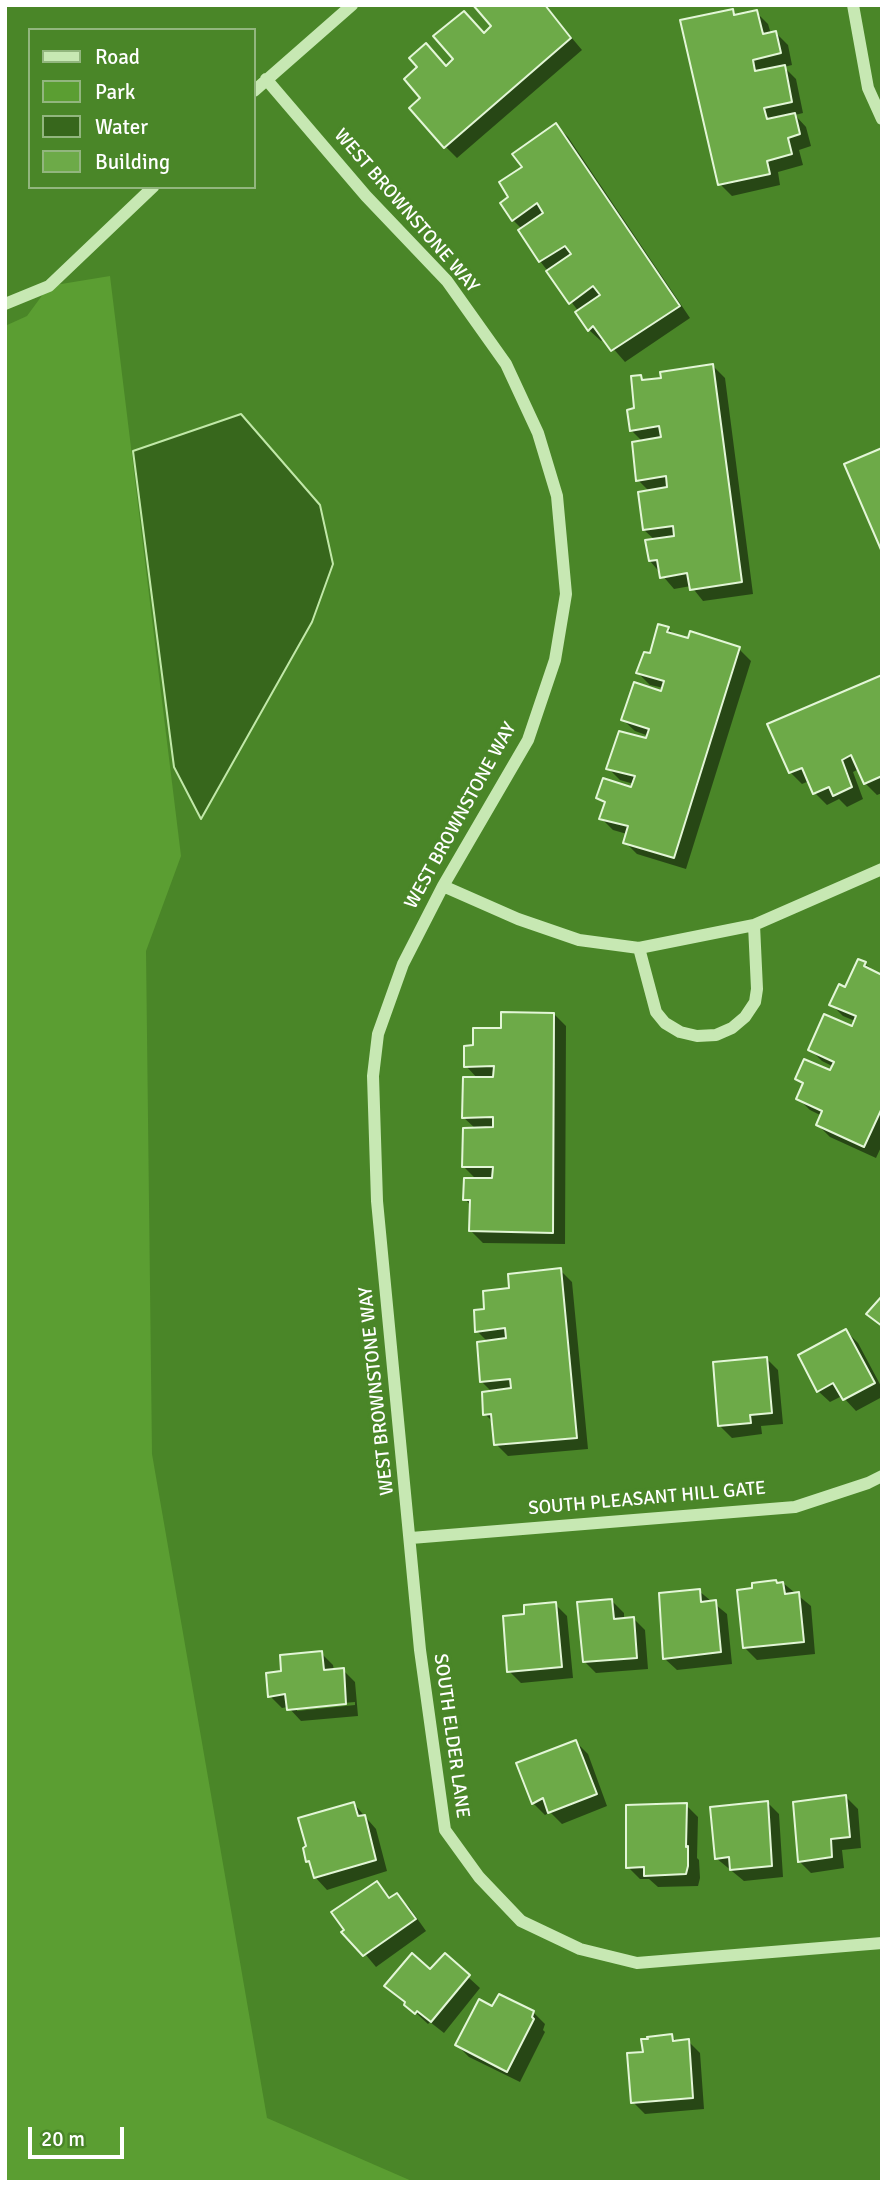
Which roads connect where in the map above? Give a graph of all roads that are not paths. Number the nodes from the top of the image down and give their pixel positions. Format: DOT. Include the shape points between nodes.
graph roads {
  1 [pos="352,5"];
  2 [pos="853,5"];
  3 [pos="266,79"];
  4 [pos="256,88"];
  5 [pos="882,119"];
  6 [pos="151,189"];
  7 [pos="5,304"];
  8 [pos="882,869"];
  9 [pos="443,886"];
  10 [pos="754,925"];
  11 [pos="639,948"];
  12 [pos="882,1476"];
  13 [pos="411,1538"];
  14 [pos="882,1943"];
  1 -- 3 [label="street"];
  2 -- 5 [label="street" via="868,88"];
  3 -- 4 [label="street"];
  3 -- 9 [label="street, WEST BROWNSTONE WAY" via="366,196 447,281 506,364 538,433 557,496 566,594 555,660 528,740"];
  6 -- 7 [label="street" via="49,286"];
  8 -- 10 [label="street"];
  9 -- 11 [label="street" via="579,940"];
  9 -- 13 [label="street, WEST BROWNSTONE WAY" via="403,964 378,1034 373,1076 377,1201"];
  10 -- 11 [label="street"];
  10 -- 11 [label="street" via="755,1002 745,1017 716,1035 697,1036 665,1023 656,1012"];
  12 -- 13 [label="street, SOUTH PLEASANT HILL GATE" via="794,1507"];
  13 -- 14 [label="street, SOUTH ELDER LANE" via="420,1650 445,1830 479,1877 521,1921 580,1949 636,1963"];
}
